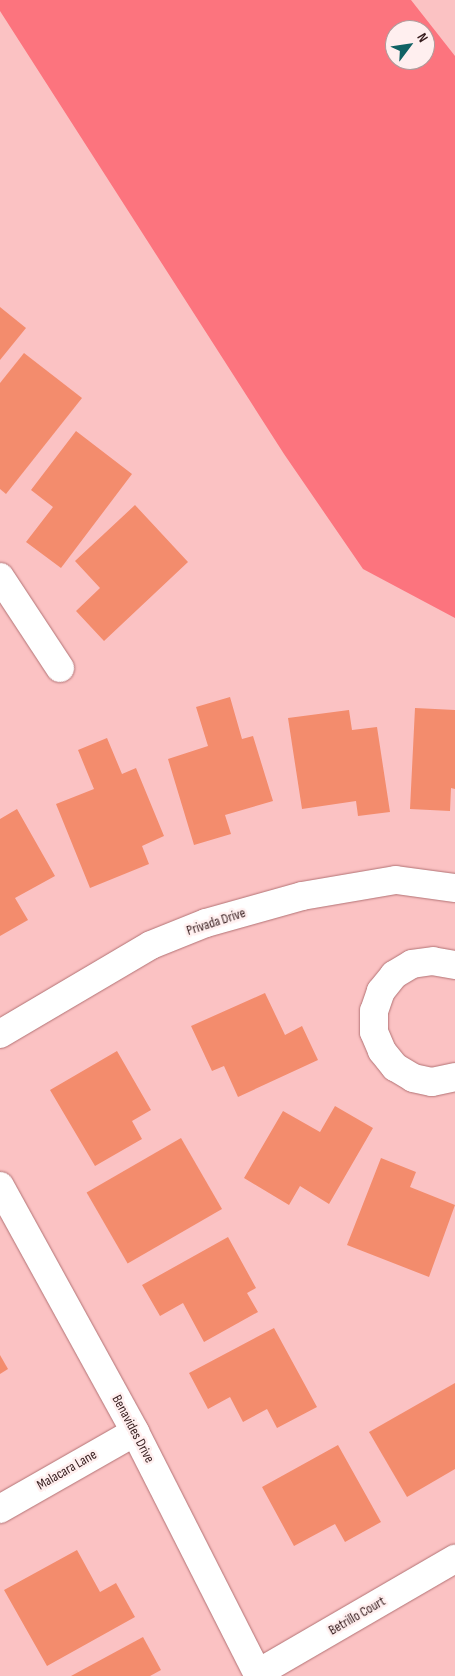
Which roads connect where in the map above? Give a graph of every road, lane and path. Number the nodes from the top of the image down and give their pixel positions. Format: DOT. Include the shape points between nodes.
graph roads {
  1 [pos="0,577"];
  2 [pos="60,668"];
  3 [pos="455,888"];
  4 [pos="454,962"];
  5 [pos="0,1034"];
  6 [pos="455,1077"];
  7 [pos="0,1186"];
  8 [pos="135,1432"];
  9 [pos="0,1509"];
  10 [pos="455,1558"];
  11 [pos="259,1675"];
  1 -- 2 [label="street"];
  3 -- 5 [label="street, Privada Drive" via="396,880 302,896 206,923 151,945"];
  4 -- 6 [label="street" via="412,964 394,975 381,991 374,1011 374,1032 382,1051 395,1068 413,1078 432,1082"];
  7 -- 8 [label="street, Benavides Drive"];
  8 -- 9 [label="street, Malacara Lane"];
  8 -- 11 [label="street, Benavides Drive"];
  10 -- 11 [label="street, Betrillo Court"];
}
